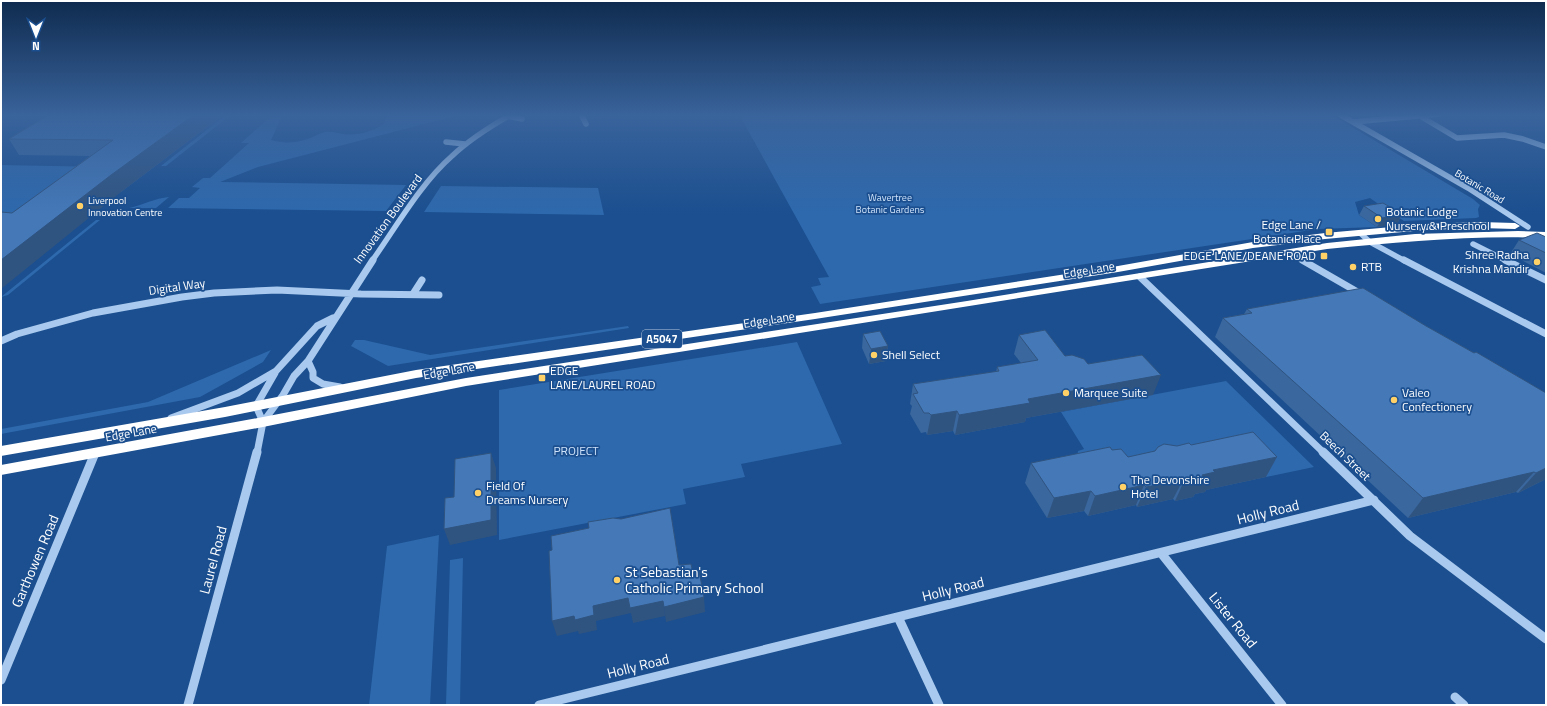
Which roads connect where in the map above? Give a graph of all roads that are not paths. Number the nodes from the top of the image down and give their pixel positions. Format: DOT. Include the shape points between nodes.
graph roads {
  1 [pos="462,147"];
  2 [pos="1396,147"];
  3 [pos="1528,227"];
  4 [pos="1546,227"];
  5 [pos="1360,233"];
  6 [pos="1546,235"];
  7 [pos="1370,242"];
  8 [pos="1473,244"];
  9 [pos="1291,253"];
  10 [pos="1140,277"];
  11 [pos="422,280"];
  12 [pos="1546,280"];
  13 [pos="350,293"];
  14 [pos="413,294"];
  15 [pos="439,294"];
  16 [pos="1369,299"];
  17 [pos="333,318"];
  18 [pos="1546,334"];
  19 [pos="1,341"];
  20 [pos="308,361"];
  21 [pos="276,371"];
  22 [pos="346,387"];
  23 [pos="278,402"];
  24 [pos="256,406"];
  25 [pos="263,422"];
  26 [pos="138,429"];
  27 [pos="1,451"];
  28 [pos="95,453"];
  29 [pos="1,470"];
  30 [pos="1374,500"];
  31 [pos="1161,553"];
  32 [pos="898,617"];
  33 [pos="1546,639"];
  34 [pos="1,680"];
  35 [pos="1455,697"];
  36 [pos="557,703"];
  37 [pos="188,705"];
  38 [pos="539,705"];
  39 [pos="939,705"];
  40 [pos="1282,705"];
  41 [pos="1464,705"];
  1 -- 13 [label="street, Innovation Boulevard" via="443,164 420,193"];
  2 -- 3 [label="street, Botanic Road" via="1468,188"];
  3 -- 4 [label="highway, Edge Lane / A5047"];
  3 -- 5 [label="highway, Edge Lane / A5047" via="1449,226"];
  5 -- 7 [label="street"];
  5 -- 22 [label="highway, Edge Lane / A5047" via="1253,245 1118,269 416,374"];
  6 -- 7 [label="highway, Edge Lane / A5047" via="1408,237"];
  7 -- 9 [label="highway, Edge Lane / A5047"];
  7 -- 18 [label="street"];
  8 -- 12 [label="street"];
  9 -- 10 [label="highway, Edge Lane / A5047" via="1246,258"];
  9 -- 16 [label="street"];
  10 -- 25 [label="highway, Edge Lane / A5047" via="466,382"];
  10 -- 30 [label="street, Beech Street"];
  11 -- 14 [label="street"];
  13 -- 14 [label="street, Digital Way"];
  13 -- 17 [label="street, Innovation Boulevard"];
  13 -- 19 [label="street, Digital Way" via="277,290 182,297 93,313 17,334"];
  14 -- 15 [label="street, Digital Way"];
  17 -- 20 [label="street, Innovation Boulevard"];
  17 -- 21 [label="street, Edge Lane" via="317,326"];
  20 -- 22 [label="street" via="318,383 324,386"];
  20 -- 23 [label="street, Innovation Boulevard" via="294,376"];
  21 -- 24 [label="street"];
  21 -- 26 [label="street, Edge Lane" via="238,393"];
  22 -- 23 [label="highway, Edge Lane / A5047"];
  23 -- 24 [label="highway, Edge Lane / A5047"];
  23 -- 25 [label="street, Innovation Boulevard"];
  24 -- 25 [label="street"];
  24 -- 26 [label="highway, Edge Lane / A5047"];
  25 -- 28 [label="highway, Edge Lane / A5047"];
  25 -- 37 [label="street, Laurel Road" via="259,446"];
  26 -- 27 [label="highway, Edge Lane / A5047"];
  28 -- 29 [label="highway, Edge Lane / A5047"];
  28 -- 34 [label="street, Garthowen Road"];
  30 -- 31 [label="street, Holly Road"];
  30 -- 33 [label="street, Beech Street" via="1410,536"];
  31 -- 32 [label="street, Holly Road"];
  31 -- 40 [label="street, Lister Road"];
  32 -- 36 [label="street, Holly Road"];
  32 -- 39 [label="street"];
  35 -- 41 [label="street"];
  36 -- 38 [label="street, Holly Road"];
}
